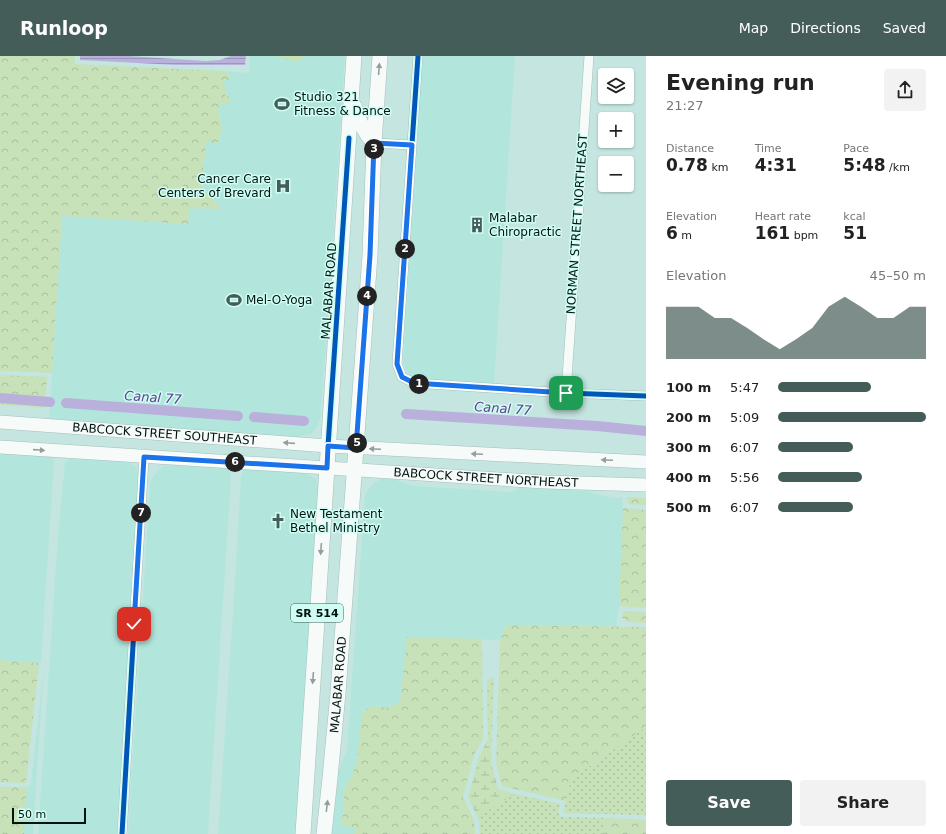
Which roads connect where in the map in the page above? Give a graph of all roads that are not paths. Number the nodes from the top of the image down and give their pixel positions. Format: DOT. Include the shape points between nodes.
graph roads {
  1 [pos="354,56"];
  2 [pos="380,56"];
  3 [pos="418,56"];
  4 [pos="589,56"];
  5 [pos="351,99"];
  6 [pos="374,143"];
  7 [pos="412,145"];
  8 [pos="566,393"];
  9 [pos="646,396"];
  10 [pos="0,422"];
  11 [pos="328,446"];
  12 [pos="0,447"];
  13 [pos="356,448"];
  14 [pos="144,457"];
  15 [pos="646,462"];
  16 [pos="327,468"];
  17 [pos="355,470"];
  18 [pos="646,485"];
  19 [pos="308,758"];
  20 [pos="122,834"];
  21 [pos="303,834"];
  22 [pos="310,834"];
  23 [pos="324,834"];
  1 -- 5 [label="main road, MALABAR ROAD / SR 514"];
  6 -- 2 [label="main road, MALABAR ROAD / SR 514, one-way"];
  3 -- 7 [label="street"];
  4 -- 8 [label="street, NORMAN STREET NORTHEAST"];
  5 -- 6 [label="main road" via="360,124"];
  5 -- 11 [label="main road, MALABAR ROAD / SR 514"];
  6 -- 7 [label="street"];
  6 -- 13 [label="main road, MALABAR ROAD / SR 514" via="370,255"];
  7 -- 8 [label="street" via="397,364 402,377 414,383"];
  8 -- 9 [label="street"];
  11 -- 10 [label="main road, BABCOCK STREET SOUTHEAST, one-way"];
  11 -- 13 [label="main road, BABCOCK STREET NORTHEAST"];
  11 -- 16 [label="main road, MALABAR ROAD / SR 514"];
  12 -- 14 [label="main road, BABCOCK STREET SOUTHEAST, one-way"];
  15 -- 13 [label="main road, BABCOCK STREET NORTHEAST, one-way"];
  13 -- 17 [label="main road, MALABAR ROAD / SR 514"];
  14 -- 16 [label="main road, BABCOCK STREET SOUTHEAST"];
  14 -- 20 [label="street"];
  16 -- 17 [label="main road, BABCOCK STREET NORTHEAST"];
  16 -- 19 [label="main road, MALABAR ROAD / SR 514, one-way"];
  17 -- 18 [label="main road, BABCOCK STREET NORTHEAST" via="545,482"];
  23 -- 17 [label="main road, MALABAR ROAD / SR 514, one-way"];
  19 -- 21 [label="main road, MALABAR ROAD / SR 514"];
  19 -- 22 [label="main road" via="312,772 308,830"];
}
